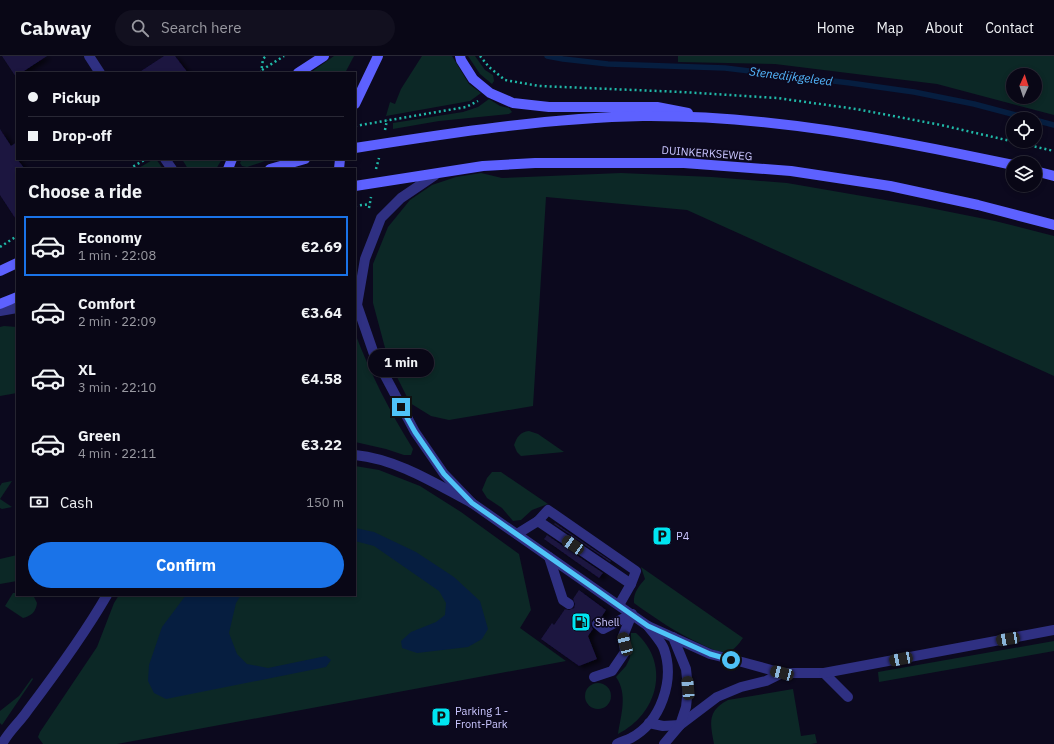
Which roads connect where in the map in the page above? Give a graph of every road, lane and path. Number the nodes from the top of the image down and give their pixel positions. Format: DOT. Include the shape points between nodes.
graph roads {
  1 [pos="89,56"];
  2 [pos="266,56"];
  3 [pos="284,56"];
  4 [pos="324,56"];
  5 [pos="378,56"];
  6 [pos="460,56"];
  7 [pos="480,56"];
  8 [pos="261,71"];
  9 [pos="99,72"];
  10 [pos="300,72"];
  11 [pos="506,80"];
  12 [pos="490,93"];
  13 [pos="356,102"];
  14 [pos="726,119"];
  15 [pos="356,126"];
  16 [pos="356,148"];
  17 [pos="1054,151"];
  18 [pos="144,160"];
  19 [pos="302,160"];
  20 [pos="1006,163"];
  21 [pos="131,168"];
  22 [pos="274,168"];
  23 [pos="1042,173"];
  24 [pos="435,175"];
  25 [pos="1054,176"];
  26 [pos="356,186"];
  27 [pos="370,204"];
  28 [pos="356,206"];
  29 [pos="1054,225"];
  30 [pos="16,237"];
  31 [pos="0,247"];
  32 [pos="16,263"];
  33 [pos="0,271"];
  34 [pos="16,297"];
  35 [pos="356,300"];
  36 [pos="0,304"];
  37 [pos="16,308"];
  38 [pos="0,311"];
  39 [pos="356,455"];
  40 [pos="472,503"];
  41 [pos="538,521"];
  42 [pos="517,534"];
  43 [pos="549,557"];
  44 [pos="631,584"];
  45 [pos="106,596"];
  46 [pos="569,604"];
  47 [pos="619,605"];
  48 [pos="632,614"];
  49 [pos="597,624"];
  50 [pos="648,626"];
  51 [pos="1054,630"];
  52 [pos="673,637"];
  53 [pos="782,673"];
  54 [pos="824,673"];
  55 [pos="594,677"];
  56 [pos="848,697"];
  57 [pos="649,723"];
  58 [pos="680,725"];
  59 [pos="2,744"];
  60 [pos="617,744"];
  61 [pos="664,744"];
  1 -- 9 [label="street"];
  2 -- 8 [label="path"];
  3 -- 8 [label="path"];
  4 -- 10 [label="main road"];
  5 -- 13 [label="main road"];
  6 -- 12 [label="main road" via="473,79"];
  7 -- 11 [label="path"];
  11 -- 12 [label="path"];
  11 -- 17 [label="path" via="539,86 777,98 925,122"];
  12 -- 14 [label="main road" via="513,103 549,107 657,107"];
  12 -- 15 [label="path" via="466,107"];
  14 -- 16 [label="main road" via="644,116 582,119"];
  14 -- 20 [label="main road" via="804,126 864,135"];
  18 -- 21 [label="path"];
  19 -- 22 [label="main road"];
  23 -- 25 [label="main road"];
  24 -- 26 [label="main road, DUINKERKSEWEG"];
  24 -- 29 [label="main road, DUINKERKSEWEG" via="483,166 535,163 684,162 791,171 890,186"];
  24 -- 35 [label="street" via="401,198 381,218 365,259"];
  27 -- 28 [label="path"];
  30 -- 31 [label="path"];
  32 -- 33 [label="main road"];
  34 -- 36 [label="main road"];
  35 -- 40 [label="street" via="375,357 415,432 444,474"];
  37 -- 38 [label="street"];
  39 -- 40 [label="street" via="388,462"];
  40 -- 42 [label="street"];
  41 -- 42 [label="street"];
  41 -- 44 [label="street"];
  41 -- 44 [label="street" via="548,510 636,571"];
  42 -- 43 [label="street"];
  43 -- 46 [label="street" via="563,600"];
  43 -- 47 [label="street"];
  44 -- 47 [label="street"];
  45 -- 59 [label="street" via="97,613"];
  47 -- 48 [label="street"];
  48 -- 49 [label="street" via="603,629"];
  48 -- 50 [label="street"];
  48 -- 55 [label="street" via="622,636 625,652 612,671"];
  50 -- 52 [label="street"];
  50 -- 57 [label="street" via="664,648 668,668 667,688 660,707"];
  51 -- 54 [label="street"];
  52 -- 53 [label="street" via="710,654"];
  52 -- 58 [label="street" via="686,669 688,688 686,707"];
  53 -- 54 [label="street"];
  53 -- 58 [label="street" via="717,697"];
  54 -- 56 [label="street"];
  57 -- 58 [label="street" via="663,726"];
  57 -- 60 [label="street" via="632,738"];
  58 -- 61 [label="street"];
}
